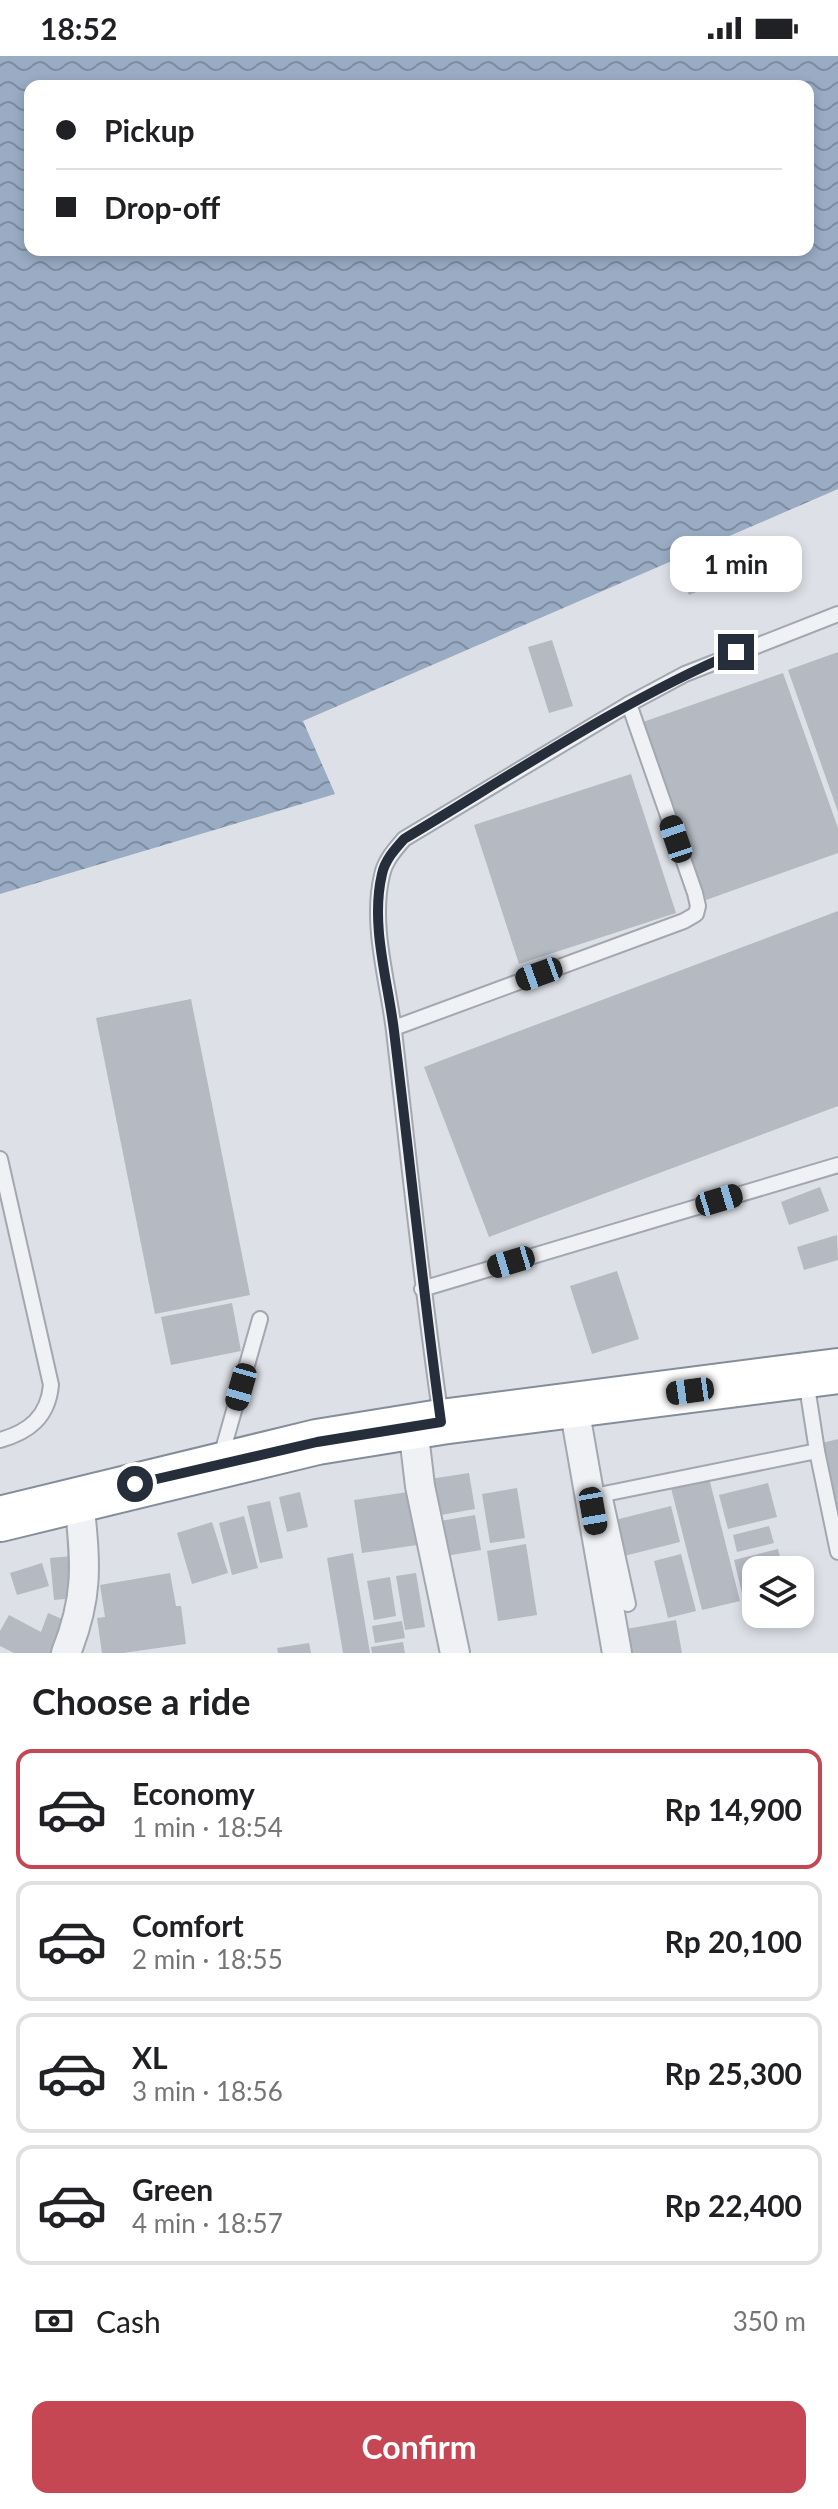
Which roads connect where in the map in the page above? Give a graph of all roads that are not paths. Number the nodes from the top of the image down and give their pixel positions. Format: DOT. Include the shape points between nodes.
graph roads {
  1 [pos="838,614"];
  2 [pos="629,704"];
  3 [pos="394,1028"];
  4 [pos="0,1159"];
  5 [pos="838,1165"];
  6 [pos="422,1289"];
  7 [pos="260,1319"];
  8 [pos="822,1373"];
  9 [pos="574,1407"];
  10 [pos="427,1424"];
  11 [pos="0,1440"];
  12 [pos="817,1451"];
  13 [pos="219,1464"];
  14 [pos="79,1498"];
  15 [pos="0,1519"];
  16 [pos="838,1552"];
  17 [pos="628,1604"];
  18 [pos="66,1653"];
  19 [pos="455,1653"];
  20 [pos="617,1653"];
  1 -- 2 [label="lane" via="698,668"];
  2 -- 3 [label="lane" via="404,839 391,853 382,873 378,918"];
  2 -- 3 [label="lane" via="695,893 696,914"];
  3 -- 6 [label="lane"];
  4 -- 11 [label="lane" via="51,1385 49,1403 30,1429"];
  5 -- 6 [label="lane"];
  6 -- 10 [label="lane"];
  7 -- 13 [label="lane"];
  8 -- 9 [label="highway"];
  8 -- 12 [label="lane"];
  9 -- 10 [label="highway"];
  9 -- 20 [label="street"];
  10 -- 13 [label="highway"];
  10 -- 19 [label="street" via="420,1486"];
  12 -- 16 [label="lane"];
  12 -- 17 [label="lane" via="604,1494"];
  13 -- 14 [label="highway"];
  14 -- 15 [label="highway"];
  14 -- 18 [label="street" via="84,1592"];
}
